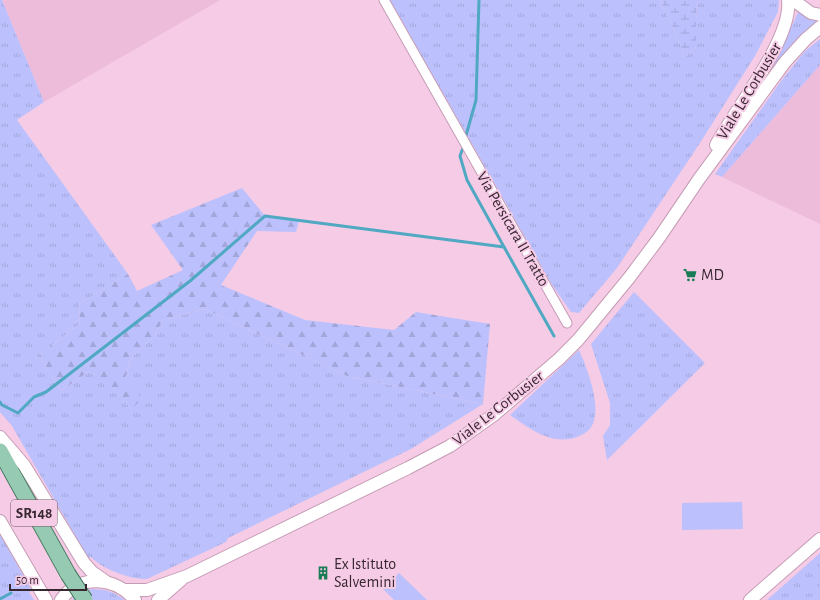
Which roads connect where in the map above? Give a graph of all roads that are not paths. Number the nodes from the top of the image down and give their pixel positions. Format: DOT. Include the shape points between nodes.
graph roads {
  1 [pos="384,0"];
  2 [pos="788,0"];
  3 [pos="793,0"];
  4 [pos="820,15"];
  5 [pos="820,27"];
  6 [pos="699,179"];
  7 [pos="567,323"];
  8 [pos="0,437"];
  9 [pos="0,451"];
  10 [pos="0,471"];
  11 [pos="0,521"];
  12 [pos="820,539"];
  13 [pos="187,576"];
  14 [pos="65,577"];
  15 [pos="105,581"];
  16 [pos="126,590"];
  17 [pos="46,600"];
  18 [pos="61,600"];
  19 [pos="75,600"];
  20 [pos="84,600"];
  21 [pos="135,600"];
  22 [pos="158,600"];
  23 [pos="750,600"];
  1 -- 7 [label="street, Via Persicara II Tratto"];
  2 -- 6 [label="street, Viale Le Corbusier" via="786,24 776,47 724,131"];
  3 -- 4 [label="street" via="811,13"];
  5 -- 6 [label="street, Viale Le Corbusier" via="785,62"];
  6 -- 13 [label="street, Viale Le Corbusier" via="629,278 578,340 495,414 450,446"];
  8 -- 15 [label="street" via="24,465 84,563"];
  9 -- 14 [label="main road, SR148"];
  10 -- 14 [label="main road, SR148"];
  11 -- 17 [label="street"];
  12 -- 23 [label="street"];
  13 -- 16 [label="street, Viale Le Corbusier" via="147,590"];
  13 -- 22 [label="street, Viale Le Corbusier"];
  14 -- 19 [label="main road, SR148"];
  14 -- 20 [label="main road, SR148, bridge"];
  15 -- 16 [label="street"];
  15 -- 18 [label="street" via="83,583"];
  16 -- 21 [label="street"];
}
